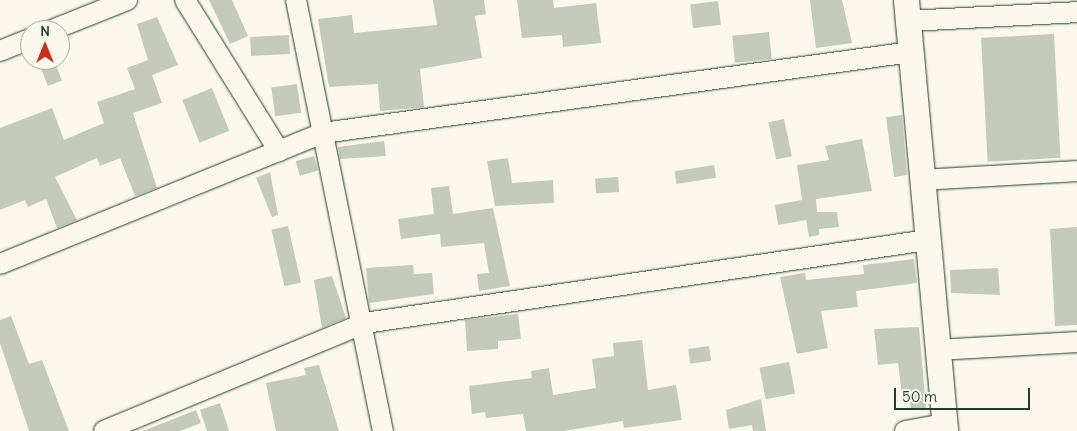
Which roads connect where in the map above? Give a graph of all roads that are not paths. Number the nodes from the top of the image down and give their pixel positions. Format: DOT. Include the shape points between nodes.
graph roads {
  1 [pos="127,0"];
  2 [pos="185,0"];
  3 [pos="296,0"];
  4 [pos="907,10"];
  5 [pos="1077,12"];
  6 [pos="70,23"];
  7 [pos="20,43"];
  8 [pos="0,51"];
  9 [pos="911,52"];
  10 [pos="322,133"];
  11 [pos="279,151"];
  12 [pos="1077,171"];
  13 [pos="922,180"];
  14 [pos="928,240"];
  15 [pos="0,264"];
  16 [pos="364,323"];
  17 [pos="1077,342"];
  18 [pos="938,350"];
  19 [pos="945,428"];
  20 [pos="104,431"];
  21 [pos="383,431"];
  22 [pos="905,431"];
  1 -- 6 [label="street"];
  2 -- 11 [label="street"];
  3 -- 10 [label="street"];
  4 -- 5 [label="street"];
  4 -- 9 [label="street"];
  7 -- 8 [label="street"];
  9 -- 10 [label="street"];
  9 -- 13 [label="street"];
  10 -- 11 [label="street"];
  10 -- 16 [label="street"];
  11 -- 15 [label="street"];
  12 -- 13 [label="street"];
  13 -- 14 [label="street"];
  14 -- 16 [label="street"];
  14 -- 18 [label="street"];
  16 -- 20 [label="street"];
  16 -- 21 [label="street"];
  17 -- 18 [label="street"];
  18 -- 19 [label="street"];
  19 -- 22 [label="street"];
}
